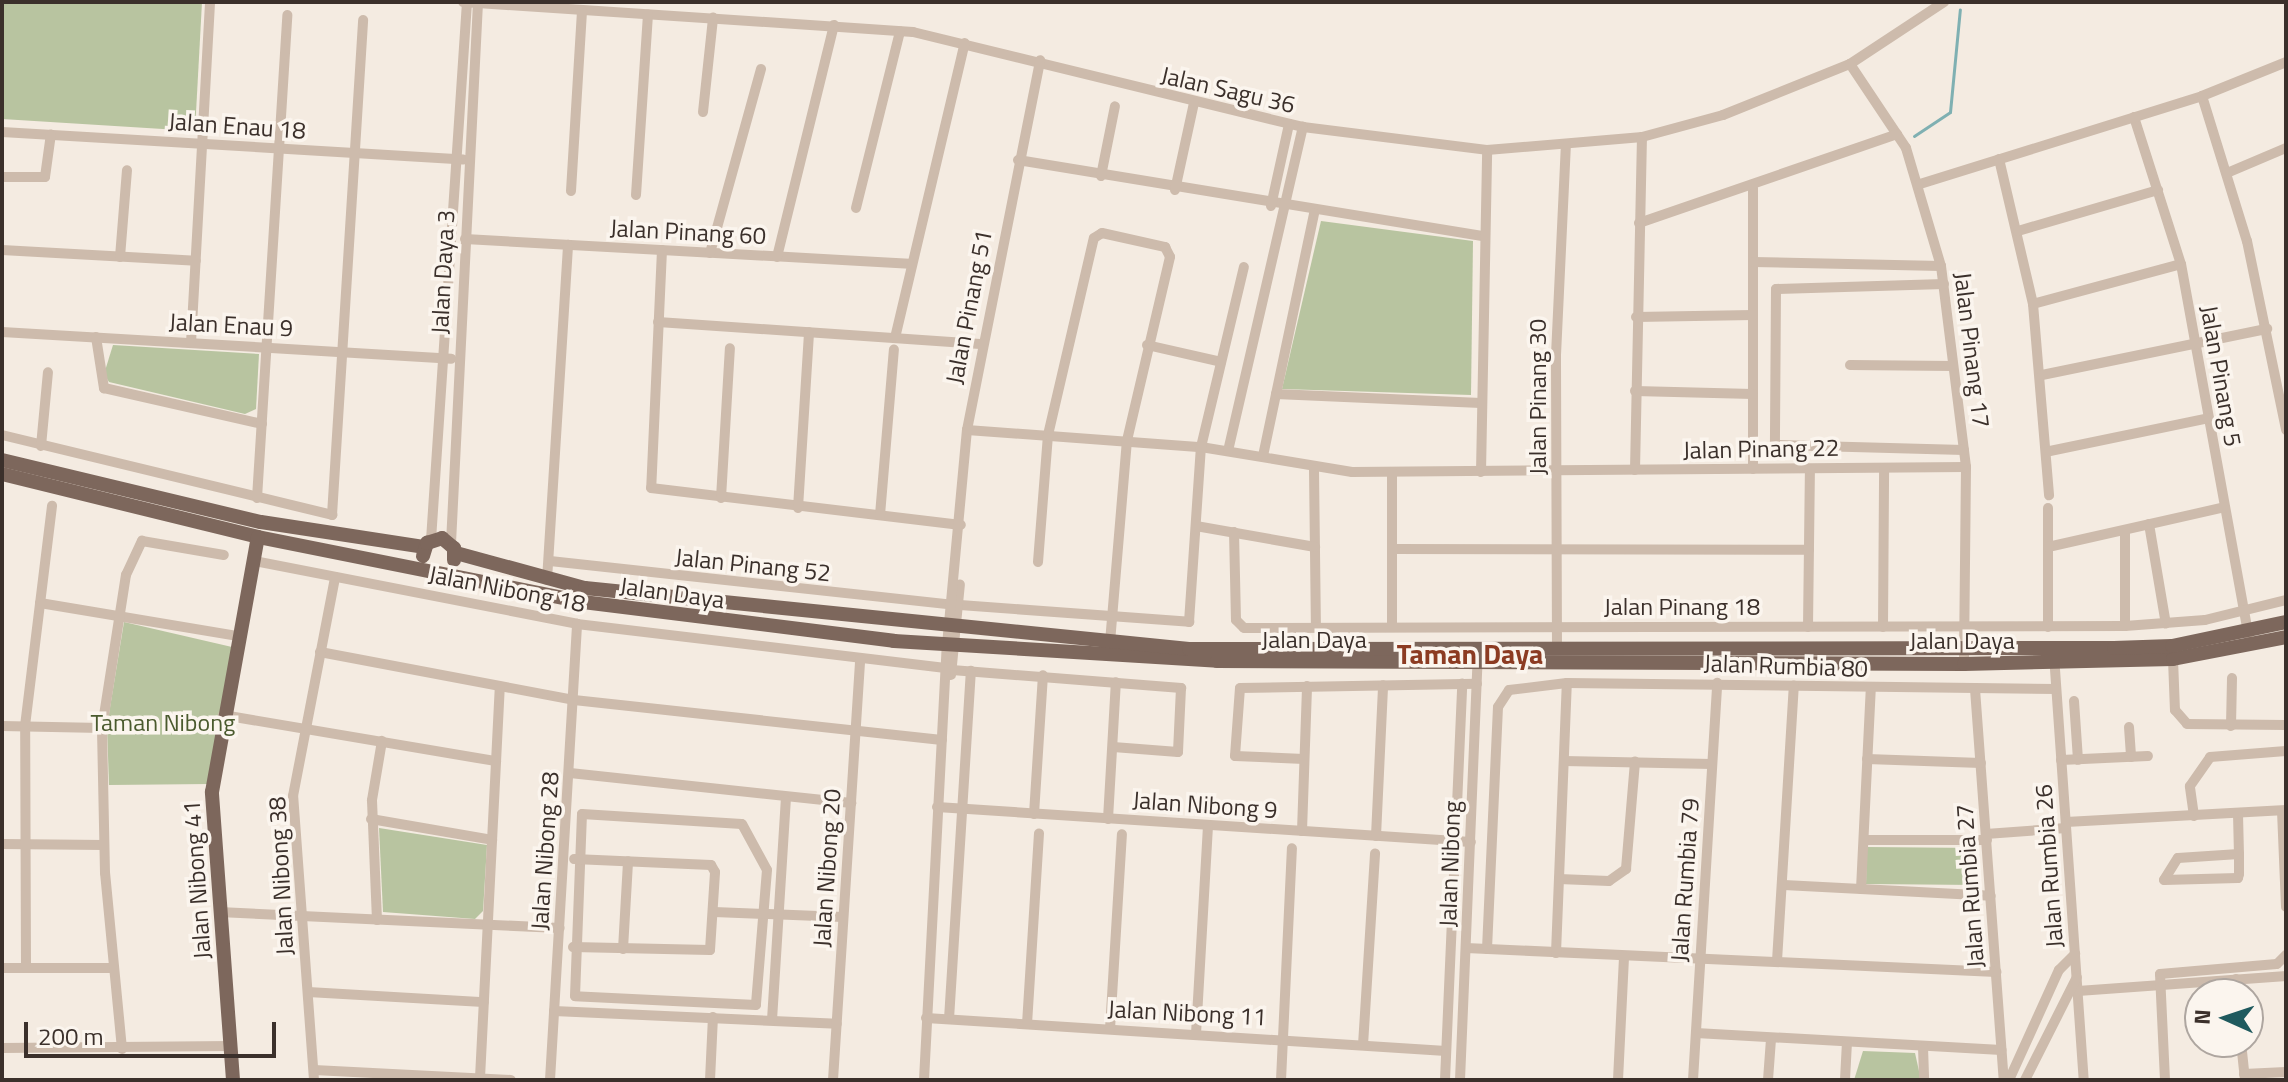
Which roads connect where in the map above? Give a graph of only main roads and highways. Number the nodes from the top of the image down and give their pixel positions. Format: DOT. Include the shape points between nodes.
graph roads {
  1 [pos="2,460"];
  2 [pos="2,474"];
  3 [pos="258,537"];
  4 [pos="428,544"];
  5 [pos="454,548"];
  6 [pos="438,570"];
  7 [pos="2286,622"];
  8 [pos="952,637"];
  9 [pos="2286,637"];
  10 [pos="2249,640"];
  11 [pos="1478,656"];
  12 [pos="2054,656"];
  13 [pos="1964,657"];
  14 [pos="233,1080"];
  1 -- 4 [label="main road" via="261,522"];
  2 -- 3 [label="main road, Jalan Daya"];
  3 -- 6 [label="main road, Jalan Daya"];
  3 -- 14 [label="main road, Jalan Nibong 41" via="212,792"];
  4 -- 5 [label="main road, Jalan Daya"];
  4 -- 6 [label="main road"];
  5 -- 6 [label="main road"];
  5 -- 8 [label="main road, Jalan Daya" via="547,580"];
  6 -- 8 [label="main road, Jalan Daya" via="583,602"];
  7 -- 10 [label="main road, Jalan Daya"];
  8 -- 11 [label="main road, Jalan Daya"];
  8 -- 11 [label="main road, Jalan Daya" via="1217,661"];
  9 -- 10 [label="main road, Jalan Daya"];
  10 -- 12 [label="main road, Jalan Daya"];
  10 -- 12 [label="main road, Jalan Daya" via="2173,659"];
  11 -- 13 [label="main road, Jalan Daya"];
  11 -- 13 [label="main road, Jalan Daya" via="1557,649"];
  12 -- 13 [label="main road, Jalan Daya"];
}
